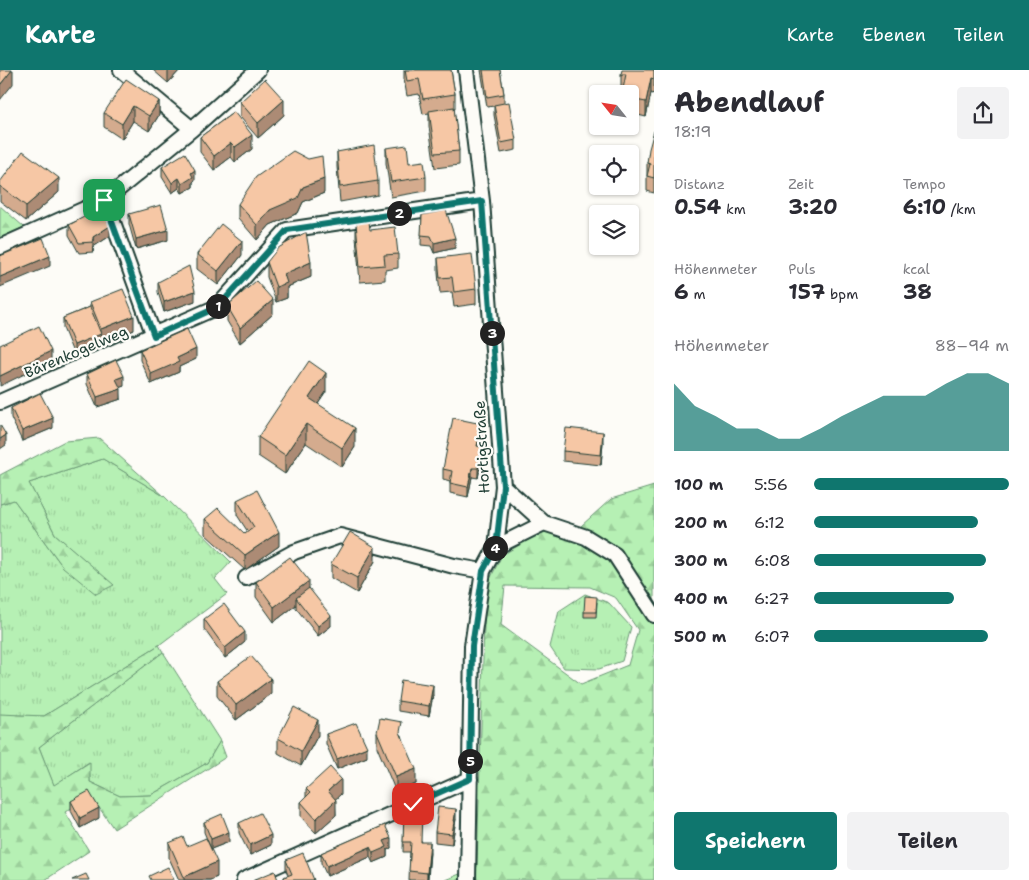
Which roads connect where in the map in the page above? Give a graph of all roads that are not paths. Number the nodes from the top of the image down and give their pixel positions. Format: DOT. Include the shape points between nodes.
graph roads {
  1 [pos="121,70"];
  2 [pos="258,70"];
  3 [pos="466,70"];
  4 [pos="192,129"];
  5 [pos="104,200"];
  6 [pos="482,201"];
  7 [pos="0,247"];
  8 [pos="154,336"];
  9 [pos="0,402"];
  10 [pos="503,486"];
  11 [pos="544,524"];
  12 [pos="496,547"];
  13 [pos="483,571"];
  14 [pos="246,578"];
  15 [pos="654,614"];
  16 [pos="470,779"];
  17 [pos="244,880"];
  18 [pos="468,880"];
  1 -- 4 [label="street"];
  2 -- 4 [label="street"];
  3 -- 6 [label="street, Hortigstraße"];
  4 -- 5 [label="street"];
  5 -- 7 [label="street"];
  5 -- 8 [label="street"];
  6 -- 8 [label="street, Bärenkogelweg" via="287,230 218,307"];
  6 -- 10 [label="street, Hortigstraße"];
  8 -- 9 [label="street, Bärenkogelweg"];
  10 -- 11 [label="street"];
  10 -- 12 [label="street, Hortigstraße"];
  11 -- 12 [label="street"];
  11 -- 15 [label="street" via="586,538 615,555"];
  12 -- 13 [label="street, Hortigstraße"];
  13 -- 14 [label="street" via="340,536 294,552"];
  13 -- 16 [label="street, Hortigstraße" via="472,646"];
  16 -- 17 [label="street"];
  16 -- 18 [label="street, Hortigstraße"];
}
